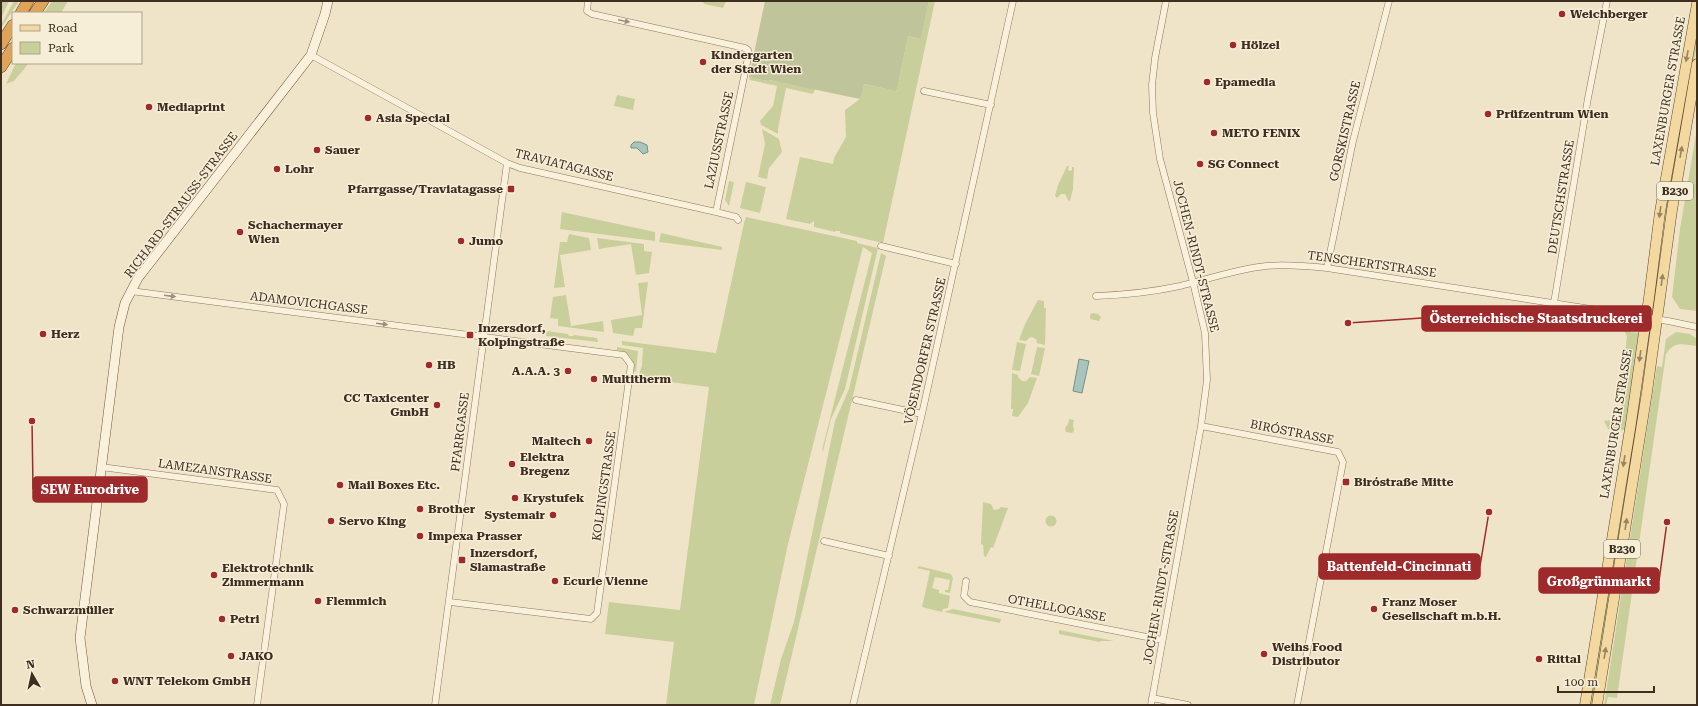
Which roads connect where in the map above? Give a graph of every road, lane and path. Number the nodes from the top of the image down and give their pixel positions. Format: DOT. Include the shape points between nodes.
graph roads {
  1 [pos="28,1"];
  2 [pos="43,1"];
  3 [pos="328,1"];
  4 [pos="588,1"];
  5 [pos="1013,1"];
  6 [pos="1166,1"];
  7 [pos="1388,1"];
  8 [pos="1607,1"];
  9 [pos="1697,4"];
  10 [pos="22,12"];
  11 [pos="36,12"];
  12 [pos="12,27"];
  13 [pos="1,44"];
  14 [pos="12,50"];
  15 [pos="311,55"];
  16 [pos="1697,64"];
  17 [pos="1,67"];
  18 [pos="924,91"];
  19 [pos="1694,92"];
  20 [pos="991,105"];
  21 [pos="507,163"];
  22 [pos="716,212"];
  23 [pos="738,220"];
  24 [pos="881,246"];
  25 [pos="956,264"];
  26 [pos="1327,268"];
  27 [pos="1194,282"];
  28 [pos="131,290"];
  29 [pos="1096,296"];
  30 [pos="1554,303"];
  31 [pos="1646,317"];
  32 [pos="1657,319"];
  33 [pos="1697,327"];
  34 [pos="483,337"];
  35 [pos="856,400"];
  36 [pos="922,414"];
  37 [pos="1201,426"];
  38 [pos="101,467"];
  39 [pos="824,541"];
  40 [pos="889,556"];
  41 [pos="966,581"];
  42 [pos="450,602"];
  43 [pos="1162,640"];
  44 [pos="1152,698"];
  45 [pos="92,705"];
  46 [pos="257,705"];
  47 [pos="435,705"];
  48 [pos="853,705"];
  49 [pos="1151,705"];
  50 [pos="1188,705"];
  51 [pos="1297,705"];
  52 [pos="1585,705"];
  53 [pos="1597,705"];
  1 -- 10 [label="highway"];
  2 -- 11 [label="highway"];
  3 -- 15 [label="main road, RICHARD-STRAUSS-STRASSE"];
  4 -- 22 [label="street, LAZIUSSTRASSE, one-way" via="587,11 592,14 748,50"];
  5 -- 20 [label="street, VÖSENDORFER STRASSE"];
  6 -- 27 [label="street, JOCHEN-RINDT-STRASSE" via="1154,65 1154,118 1160,159"];
  7 -- 26 [label="street, GORSKISTRASSE" via="1353,141"];
  8 -- 30 [label="street, DEUTSCHSTRASSE"];
  9 -- 31 [label="main road, LAXENBURGER STRASSE / B230, one-way" via="1661,205"];
  12 -- 13 [label="highway"];
  14 -- 17 [label="highway"];
  15 -- 21 [label="street, TRAVIATAGASSE"];
  15 -- 28 [label="main road, RICHARD-STRAUSS-STRASSE"];
  16 -- 19 [label="main road, LAXENBURGER STRASSE / B230"];
  18 -- 20 [label="street"];
  32 -- 19 [label="main road, LAXENBURGER STRASSE / B230, one-way" via="1672,210"];
  20 -- 25 [label="street, VÖSENDORFER STRASSE"];
  21 -- 22 [label="street, TRAVIATAGASSE"];
  21 -- 34 [label="street, PFARRGASSE"];
  22 -- 23 [label="street, TRAVIATAGASSE" via="736,217"];
  24 -- 25 [label="street"];
  25 -- 36 [label="street, VÖSENDORFER STRASSE"];
  26 -- 27 [label="street, TENSCHERTSTRASSE" via="1265,266"];
  26 -- 30 [label="street, TENSCHERTSTRASSE"];
  27 -- 29 [label="street, TENSCHERTSTRASSE" via="1129,294"];
  27 -- 37 [label="street, JOCHEN-RINDT-STRASSE" via="1207,352 1207,380"];
  28 -- 34 [label="street, ADAMOVICHGASSE, one-way"];
  28 -- 38 [label="main road, RICHARD-STRAUSS-STRASSE" via="119,327"];
  30 -- 31 [label="street, TENSCHERTSTRASSE"];
  31 -- 32 [label="street, TENSCHERTSTRASSE"];
  31 -- 52 [label="main road, LAXENBURGER STRASSE / B230, one-way"];
  32 -- 33 [label="street, TENSCHERTSTRASSE"];
  53 -- 32 [label="main road, LAXENBURGER STRASSE / B230, one-way"];
  34 -- 42 [label="street, PFARRGASSE"];
  34 -- 42 [label="street, KOLPINGSTRASSE" via="624,355 631,365 598,613 591,619"];
  35 -- 36 [label="street"];
  36 -- 40 [label="street, VÖSENDORFER STRASSE"];
  37 -- 43 [label="street, JOCHEN-RINDT-STRASSE"];
  37 -- 51 [label="street, BIRÓSTRASSE" via="1338,452 1343,462"];
  38 -- 45 [label="main road, RICHARD-STRAUSS-STRASSE" via="80,638 86,686"];
  38 -- 46 [label="street, LAMEZANSTRASSE" via="277,490 284,504"];
  39 -- 40 [label="street"];
  40 -- 48 [label="street, VÖSENDORFER STRASSE"];
  41 -- 43 [label="street, OTHELLOGASSE" via="964,596 970,602"];
  42 -- 47 [label="street, PFARRGASSE"];
  43 -- 44 [label="street, JOCHEN-RINDT-STRASSE"];
  44 -- 49 [label="street, JOCHEN-RINDT-STRASSE"];
  44 -- 50 [label="street"];
}
